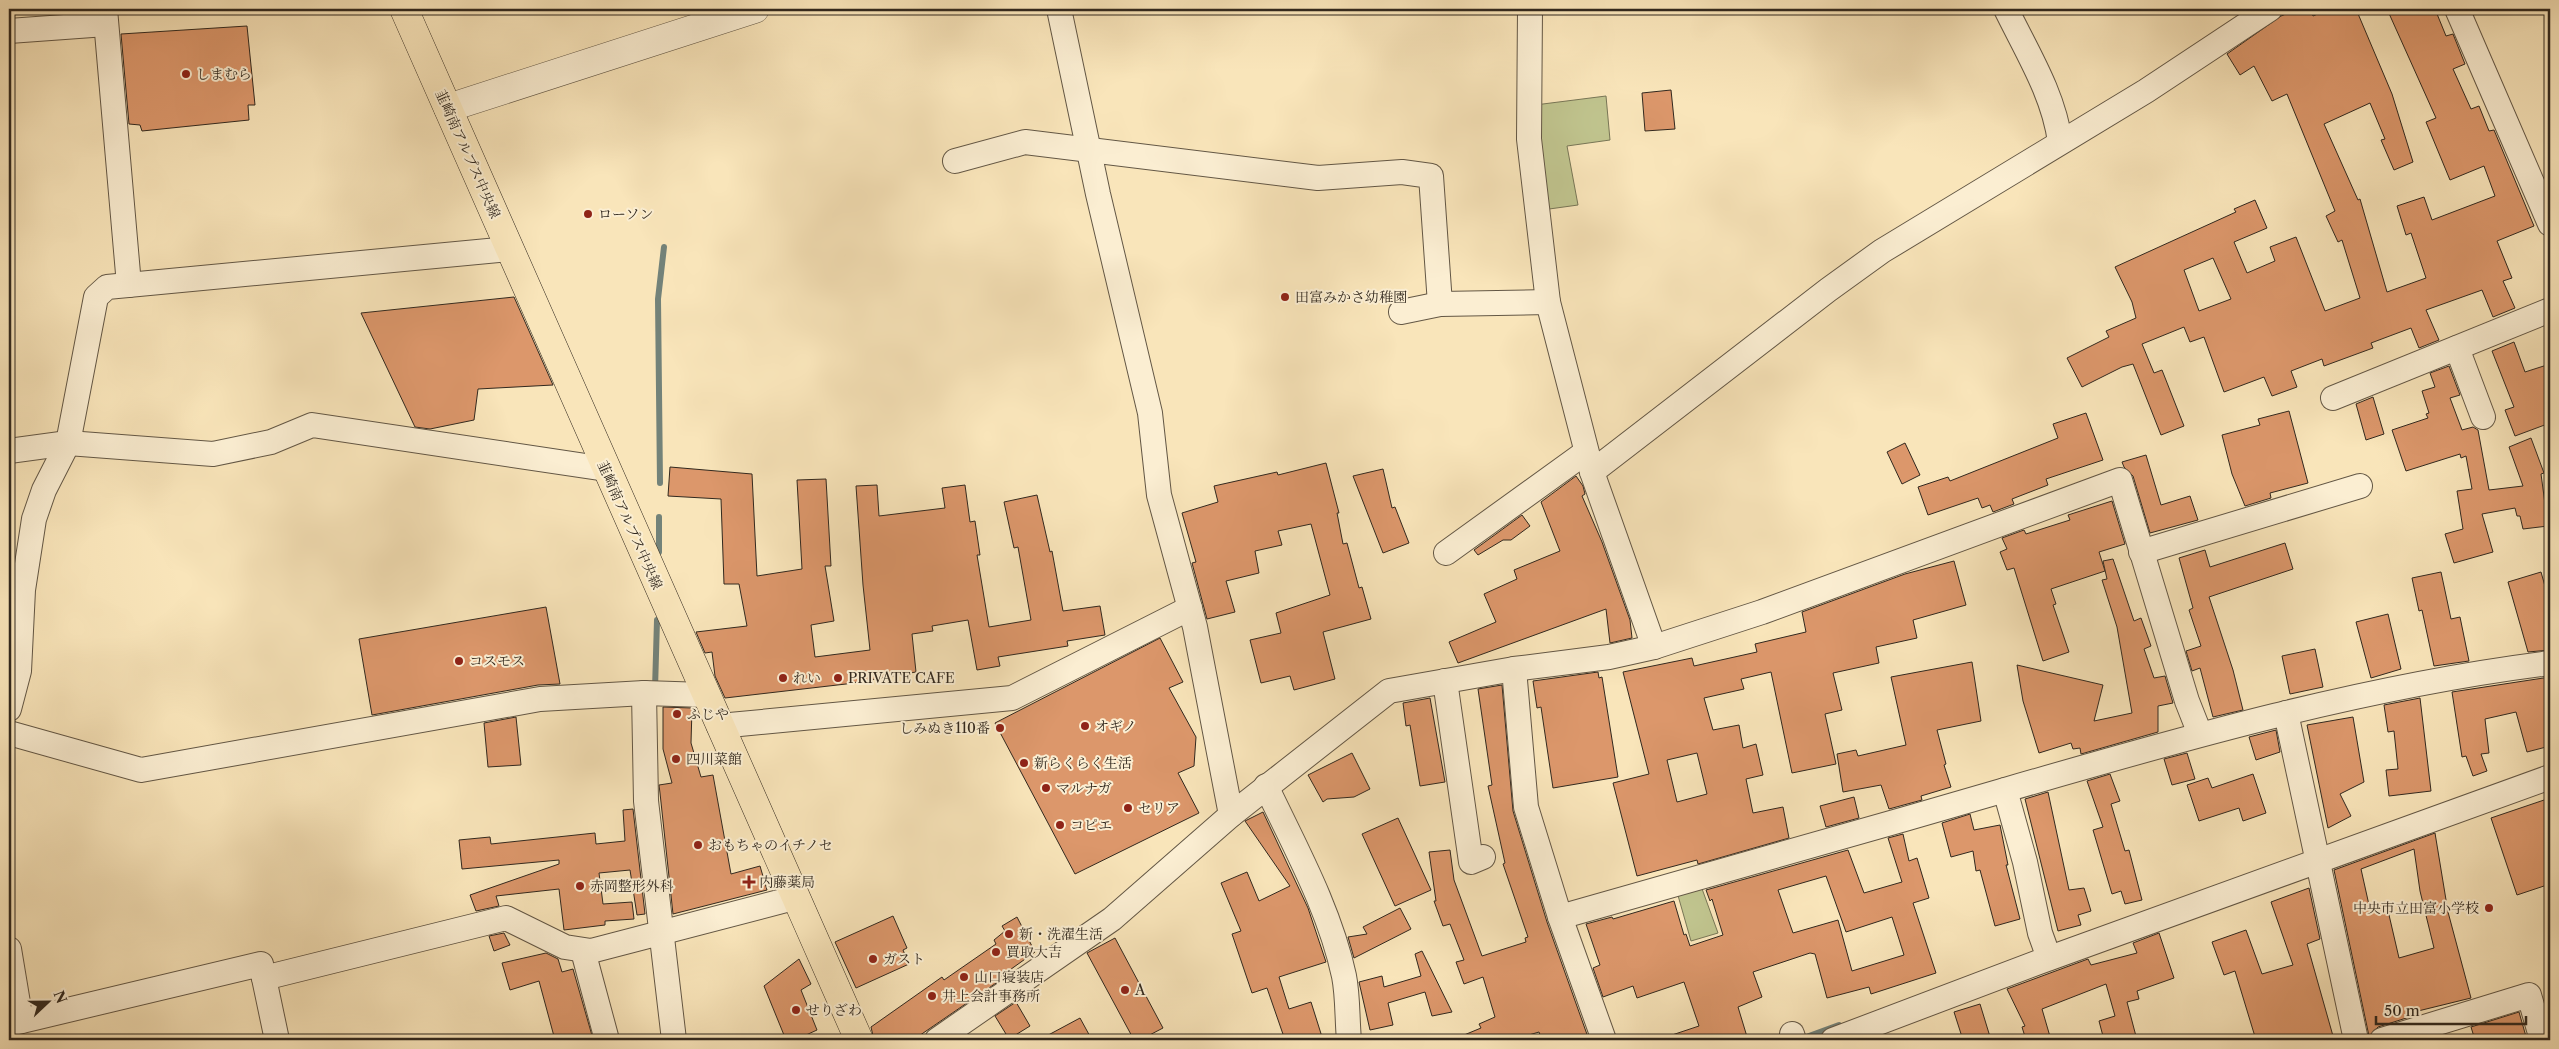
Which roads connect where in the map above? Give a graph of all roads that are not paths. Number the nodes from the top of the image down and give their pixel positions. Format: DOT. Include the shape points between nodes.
graph roads {
  1 [pos="404,9"];
  2 [pos="755,9"];
  3 [pos="1059,9"];
  4 [pos="1530,9"];
  5 [pos="2006,9"];
  6 [pos="2270,9"];
  7 [pos="2457,9"];
  8 [pos="105,16"];
  9 [pos="9,31"];
  10 [pos="448,108"];
  11 [pos="2060,142"];
  12 [pos="1089,150"];
  13 [pos="955,162"];
  14 [pos="2550,224"];
  15 [pos="509,249"];
  16 [pos="129,285"];
  17 [pos="1548,302"];
  18 [pos="1440,304"];
  19 [pos="2550,310"];
  20 [pos="1401,312"];
  21 [pos="2457,348"];
  22 [pos="2333,398"];
  23 [pos="2483,418"];
  24 [pos="68,443"];
  25 [pos="9,451"];
  26 [pos="1589,462"];
  27 [pos="606,469"];
  28 [pos="2360,486"];
  29 [pos="2141,552"];
  30 [pos="1446,554"];
  31 [pos="1190,608"];
  32 [pos="1654,647"];
  33 [pos="2550,663"];
  34 [pos="1514,669"];
  35 [pos="1445,681"];
  36 [pos="651,694"];
  37 [pos="705,695"];
  38 [pos="9,709"];
  39 [pos="2286,713"];
  40 [pos="719,726"];
  41 [pos="9,733"];
  42 [pos="2200,734"];
  43 [pos="2550,777"];
  44 [pos="1266,786"];
  45 [pos="2005,790"];
  46 [pos="1231,815"];
  47 [pos="2316,853"];
  48 [pos="1483,858"];
  49 [pos="794,898"];
  50 [pos="1560,917"];
  51 [pos="668,931"];
  52 [pos="9,949"];
  53 [pos="583,951"];
  54 [pos="2047,952"];
  55 [pos="264,978"];
  56 [pos="15,1022"];
  57 [pos="277,1040"];
  58 [pos="608,1040"];
  59 [pos="674,1040"];
  60 [pos="858,1040"];
  61 [pos="937,1040"];
  62 [pos="1349,1040"];
  63 [pos="1604,1040"];
  64 [pos="1833,1040"];
  65 [pos="2356,1040"];
  66 [pos="2382,1040"];
  67 [pos="2542,1040"];
  1 -- 10 [label="main road, 韮崎南アルプス中央線"];
  2 -- 10 [label="street"];
  3 -- 12 [label="street"];
  4 -- 17 [label="street" via="1529,139"];
  5 -- 11 [label="street" via="2050,100"];
  6 -- 11 [label="street" via="2146,91"];
  7 -- 14 [label="street"];
  8 -- 9 [label="street"];
  8 -- 16 [label="street"];
  10 -- 15 [label="main road, 韮崎南アルプス中央線"];
  11 -- 26 [label="street" via="1882,251"];
  12 -- 13 [label="street" via="1025,142"];
  12 -- 18 [label="street" via="1318,178 1402,172 1431,176"];
  12 -- 31 [label="street" via="1150,413 1159,495"];
  15 -- 16 [label="street"];
  15 -- 27 [label="main road, 韮崎南アルプス中央線"];
  16 -- 24 [label="street" via="107,287 96,297"];
  17 -- 18 [label="street"];
  17 -- 26 [label="street"];
  18 -- 20 [label="street"];
  19 -- 21 [label="street"];
  21 -- 22 [label="street"];
  21 -- 23 [label="street"];
  24 -- 25 [label="street"];
  24 -- 27 [label="street" via="213,454 271,442 312,425"];
  24 -- 38 [label="street" via="44,490 34,519 23,590 19,671"];
  26 -- 30 [label="street"];
  26 -- 32 [label="street"];
  27 -- 37 [label="main road, 韮崎南アルプス中央線"];
  28 -- 29 [label="street"];
  29 -- 32 [label="street" via="2120,480 1762,612"];
  29 -- 42 [label="street"];
  31 -- 40 [label="street" via="1012,698"];
  31 -- 46 [label="street"];
  32 -- 34 [label="street"];
  33 -- 39 [label="street" via="2480,672"];
  34 -- 35 [label="street"];
  34 -- 50 [label="street" via="1526,807"];
  35 -- 44 [label="street" via="1389,691"];
  35 -- 48 [label="street" via="1471,862"];
  36 -- 37 [label="street"];
  36 -- 41 [label="street" via="540,699 141,770"];
  36 -- 51 [label="street" via="646,801"];
  37 -- 40 [label="main road, 韮崎南アルプス中央線"];
  39 -- 42 [label="street"];
  39 -- 47 [label="street"];
  40 -- 49 [label="main road, 韮崎南アルプス中央線"];
  42 -- 45 [label="street"];
  43 -- 47 [label="street"];
  44 -- 46 [label="street"];
  44 -- 62 [label="street" via="1336,946 1344,978"];
  45 -- 50 [label="street"];
  45 -- 54 [label="street"];
  46 -- 61 [label="street" via="1112,919"];
  47 -- 54 [label="street"];
  47 -- 65 [label="street"];
  49 -- 51 [label="street"];
  49 -- 60 [label="main road, 韮崎南アルプス中央線"];
  50 -- 63 [label="street"];
  51 -- 53 [label="street"];
  51 -- 59 [label="street"];
  52 -- 56 [label="street"];
  53 -- 55 [label="street" via="565,947 506,918"];
  53 -- 58 [label="street"];
  54 -- 64 [label="street"];
  55 -- 56 [label="street" via="262,964"];
  55 -- 57 [label="street"];
  66 -- 67 [label="street" via="2529,995"];
}
